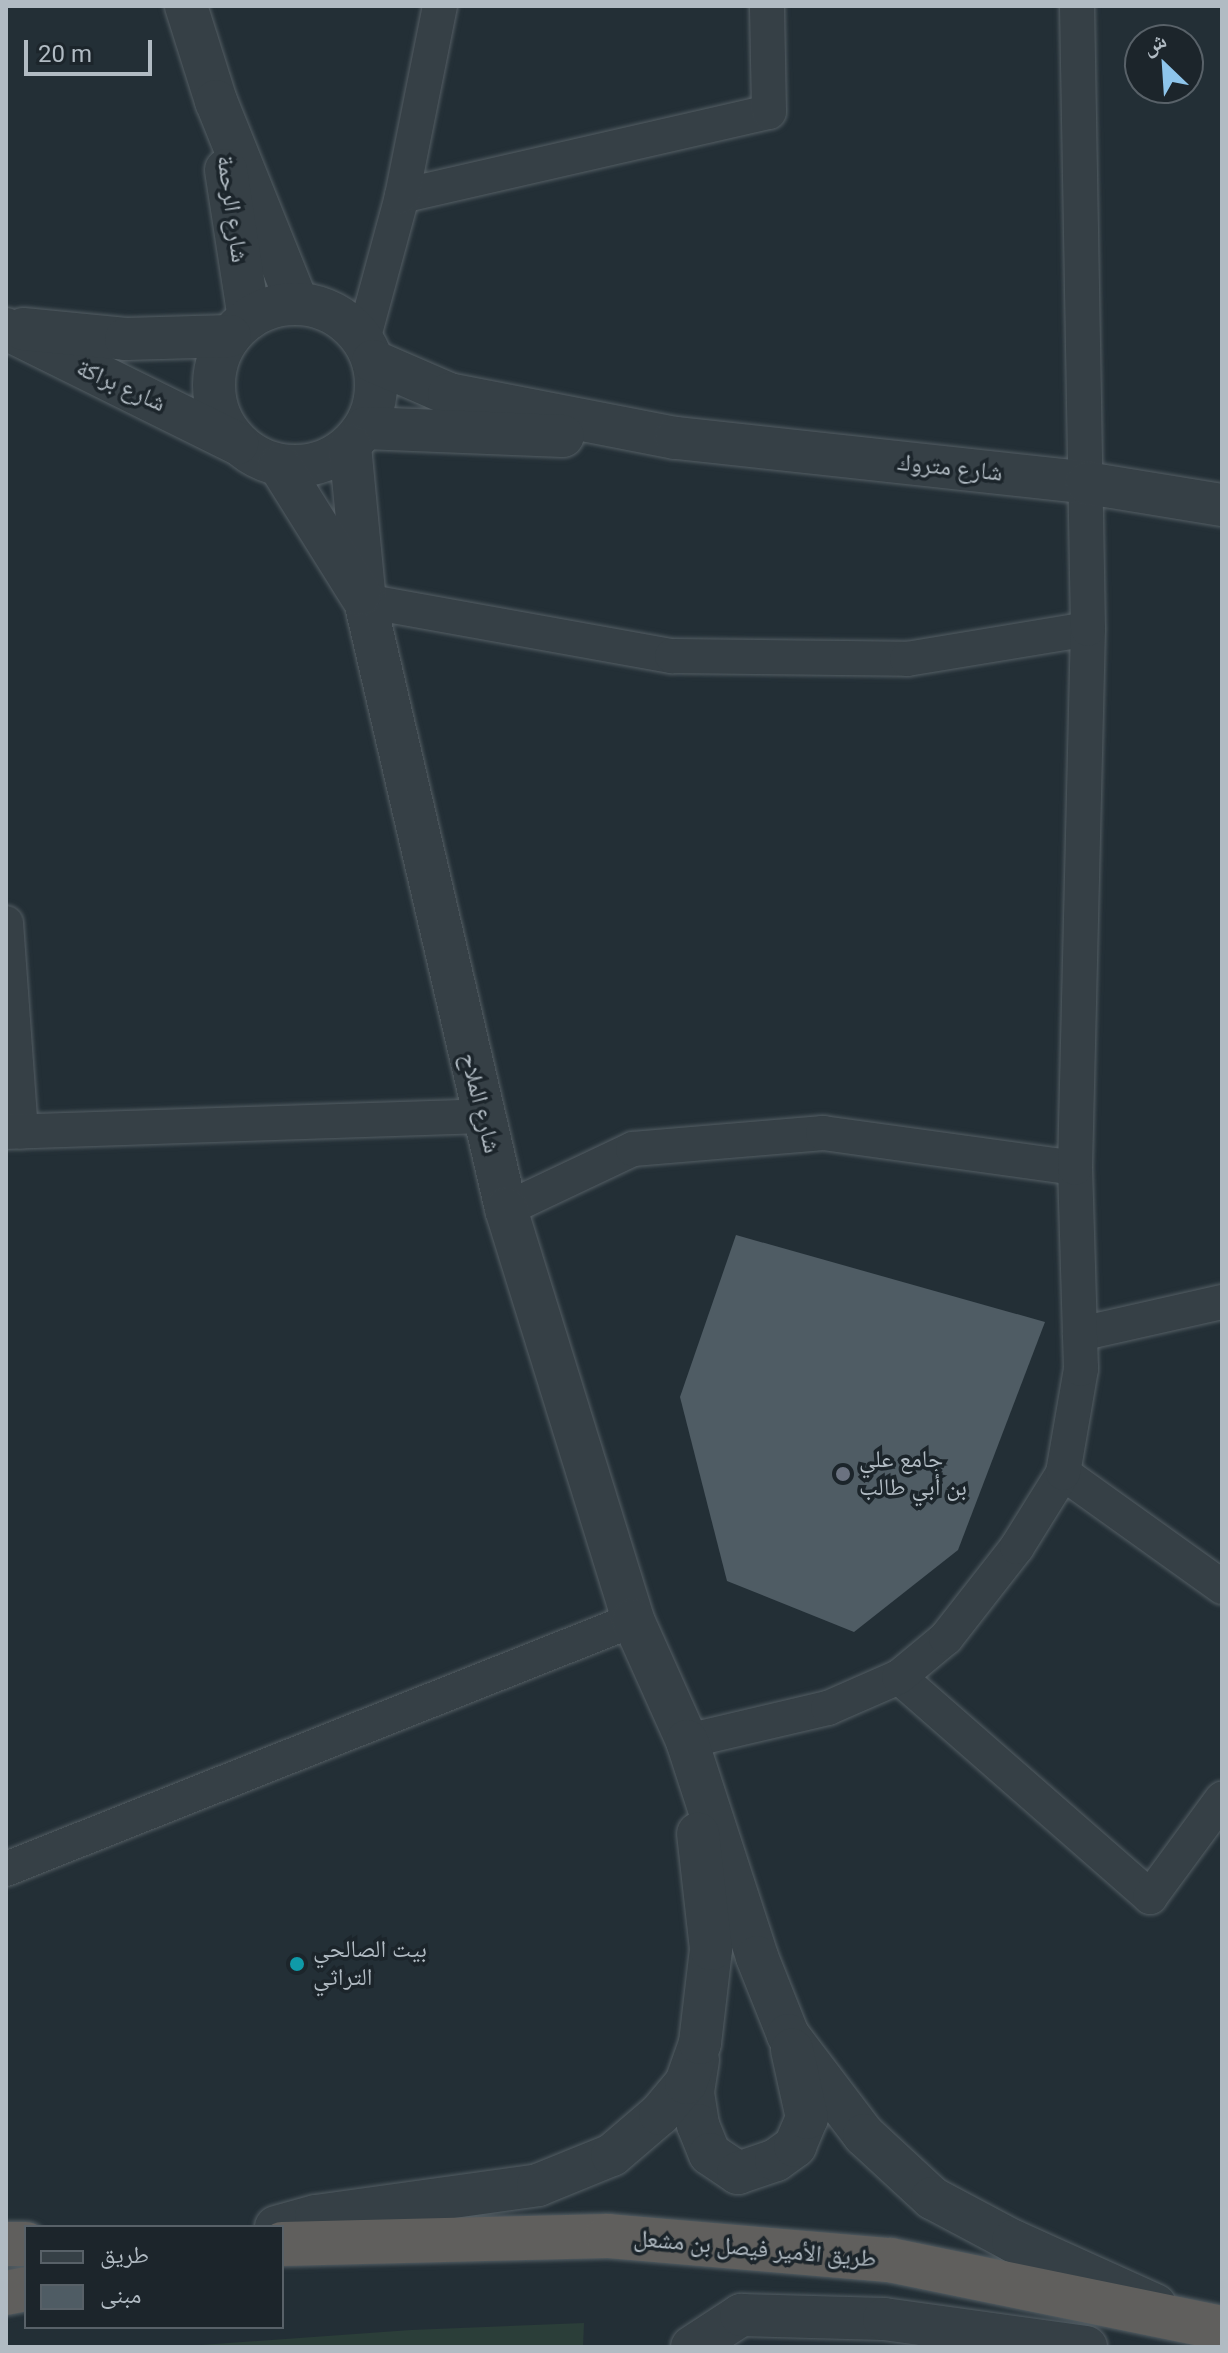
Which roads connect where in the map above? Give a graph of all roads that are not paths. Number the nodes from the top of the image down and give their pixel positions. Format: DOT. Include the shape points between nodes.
graph roads {
  1 [pos="186,6"];
  2 [pos="440,6"];
  3 [pos="767,6"];
  4 [pos="1077,6"];
  5 [pos="216,101"];
  6 [pos="402,196"];
  7 [pos="297,303"];
  8 [pos="239,327"];
  9 [pos="6,328"];
  10 [pos="368,350"];
  11 [pos="358,437"];
  12 [pos="676,438"];
  13 [pos="237,443"];
  14 [pos="280,466"];
  15 [pos="1087,483"];
  16 [pos="1222,505"];
  17 [pos="365,601"];
  18 [pos="1088,629"];
  19 [pos="6,923"];
  20 [pos="483,1116"];
  21 [pos="14,1131"];
  22 [pos="1075,1168"];
  23 [pos="506,1209"];
  24 [pos="1222,1302"];
  25 [pos="1080,1334"];
  26 [pos="1063,1473"];
  27 [pos="1222,1587"];
  28 [pos="633,1620"];
  29 [pos="899,1677"];
  30 [pos="687,1741"];
  31 [pos="1222,1800"];
  32 [pos="6,1869"];
  33 [pos="788,2035"];
  34 [pos="700,2043"];
  35 [pos="284,2225"];
  36 [pos="284,2244"];
  37 [pos="1202,2322"];
  38 [pos="692,2347"];
  39 [pos="1086,2347"];
  1 -- 5 [label="street, شارع الرحمة"];
  2 -- 6 [label="street"];
  3 -- 6 [label="street" via="769,112"];
  4 -- 15 [label="street"];
  5 -- 7 [label="street, شارع الرحمة"];
  5 -- 8 [label="street, شارع الرحمة"];
  6 -- 10 [label="street"];
  7 -- 8 [label="street"];
  7 -- 10 [label="street" via="323,308 345,321"];
  8 -- 9 [label="street, شارع براكة" via="126,339"];
  8 -- 13 [label="street" via="213,379 223,425"];
  9 -- 13 [label="street, شارع براكة"];
  10 -- 11 [label="street" via="377,383"];
  10 -- 12 [label="street, شارع متروك" via="449,394"];
  11 -- 12 [label="street, شارع متروك"];
  11 -- 14 [label="street" via="305,467"];
  11 -- 17 [label="street, شارع الملاح"];
  12 -- 15 [label="street, شارع متروك"];
  13 -- 14 [label="street"];
  14 -- 17 [label="street"];
  15 -- 16 [label="street, شارع متروك"];
  15 -- 18 [label="street"];
  17 -- 18 [label="street" via="672,656 907,659"];
  17 -- 20 [label="street, شارع الملاح"];
  18 -- 22 [label="street"];
  19 -- 21 [label="street"];
  20 -- 21 [label="street"];
  20 -- 23 [label="street, شارع الملاح"];
  22 -- 23 [label="street" via="823,1133 633,1149"];
  22 -- 25 [label="street"];
  23 -- 28 [label="street, شارع الملاح"];
  24 -- 25 [label="street"];
  25 -- 26 [label="street" via="1081,1369"];
  26 -- 27 [label="street"];
  26 -- 29 [label="street" via="1017,1547 946,1638"];
  28 -- 30 [label="street, شارع الملاح"];
  28 -- 32 [label="street"];
  29 -- 30 [label="street" via="828,1708"];
  29 -- 31 [label="street" via="1150,1897"];
  30 -- 33 [label="street"];
  30 -- 34 [label="street" via="711,1949"];
  33 -- 34 [label="street" via="807,2118 795,2146 776,2160 738,2173 710,2154 698,2125 693,2093"];
  33 -- 37 [label="street" via="864,2135 932,2198 1013,2241"];
  34 -- 35 [label="street" via="686,2083 612,2155 538,2185 331,2213"];
  36 -- 37 [label="highway, طريق الأمير فيصل بن مشعل" via="608,2236 890,2260"];
  38 -- 39 [label="street" via="741,2315 884,2319"];
}
